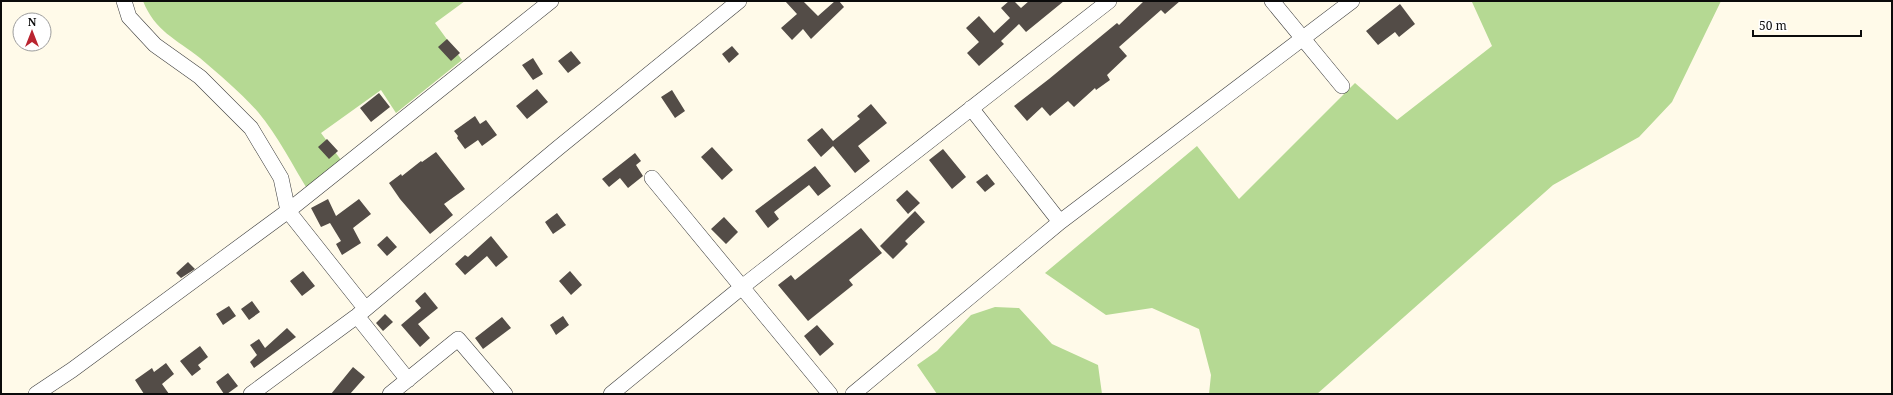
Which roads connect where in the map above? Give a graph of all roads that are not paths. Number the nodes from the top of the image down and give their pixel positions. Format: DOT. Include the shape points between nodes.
graph roads {
  1 [pos="124,1"];
  2 [pos="551,1"];
  3 [pos="739,1"];
  4 [pos="1109,1"];
  5 [pos="1272,1"];
  6 [pos="1352,1"];
  7 [pos="1303,39"];
  8 [pos="1342,86"];
  9 [pos="971,108"];
  10 [pos="652,178"];
  11 [pos="288,211"];
  12 [pos="1060,222"];
  13 [pos="742,287"];
  14 [pos="361,312"];
  15 [pos="408,380"];
  16 [pos="36,394"];
  17 [pos="251,394"];
  18 [pos="390,394"];
  19 [pos="505,394"];
  20 [pos="611,394"];
  21 [pos="830,394"];
  22 [pos="853,394"];
  1 -- 11 [label="street" via="130,17 155,45 200,77 250,128 281,178"];
  2 -- 11 [label="street"];
  3 -- 14 [label="street"];
  4 -- 9 [label="street"];
  5 -- 7 [label="street"];
  6 -- 7 [label="street"];
  7 -- 8 [label="street"];
  7 -- 12 [label="street"];
  9 -- 12 [label="street"];
  9 -- 13 [label="street"];
  10 -- 13 [label="street"];
  11 -- 14 [label="street"];
  11 -- 16 [label="street"];
  12 -- 22 [label="street"];
  13 -- 20 [label="street"];
  13 -- 21 [label="street"];
  14 -- 15 [label="street"];
  14 -- 17 [label="street"];
  15 -- 18 [label="street"];
  15 -- 19 [label="street" via="458,339"];
}
